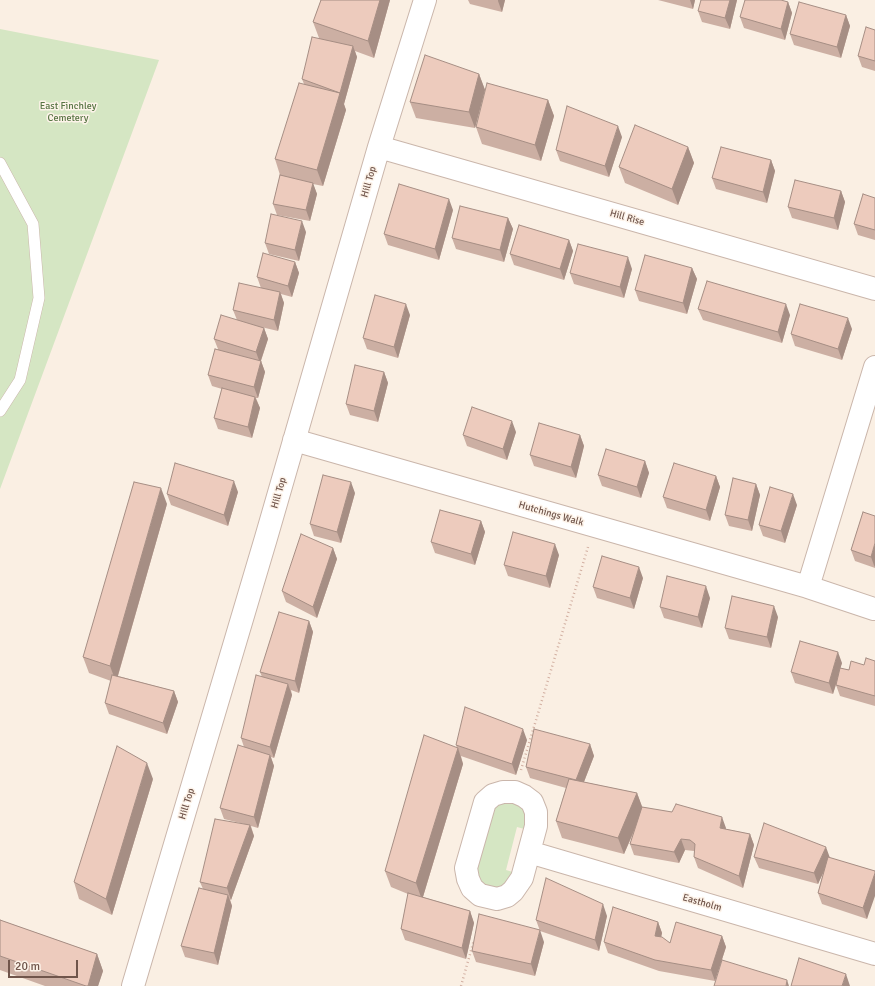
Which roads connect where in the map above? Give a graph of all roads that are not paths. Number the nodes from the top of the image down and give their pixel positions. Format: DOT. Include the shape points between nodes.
graph roads {
  1 [pos="425,0"];
  2 [pos="379,147"];
  3 [pos="0,163"];
  4 [pos="875,289"];
  5 [pos="875,367"];
  6 [pos="0,411"];
  7 [pos="294,440"];
  8 [pos="808,587"];
  9 [pos="874,609"];
  10 [pos="529,852"];
  11 [pos="875,954"];
  12 [pos="133,986"];
  1 -- 2 [label="street, Hill Top"];
  2 -- 4 [label="street, Hill Rise"];
  2 -- 7 [label="street, Hill Top"];
  3 -- 6 [label="lane" via="33,224 39,298 20,380"];
  5 -- 8 [label="street"];
  7 -- 8 [label="street, Hutchings Walk"];
  7 -- 12 [label="street, Hill Top"];
  8 -- 9 [label="street, Hutchings Walk"];
  10 -- 10 [label="street" via="522,878 507,896 486,898 472,888 466,868 468,858 486,802 493,795 515,792 532,802 536,812 536,826"];
  10 -- 11 [label="street, Eastholm"];
}
